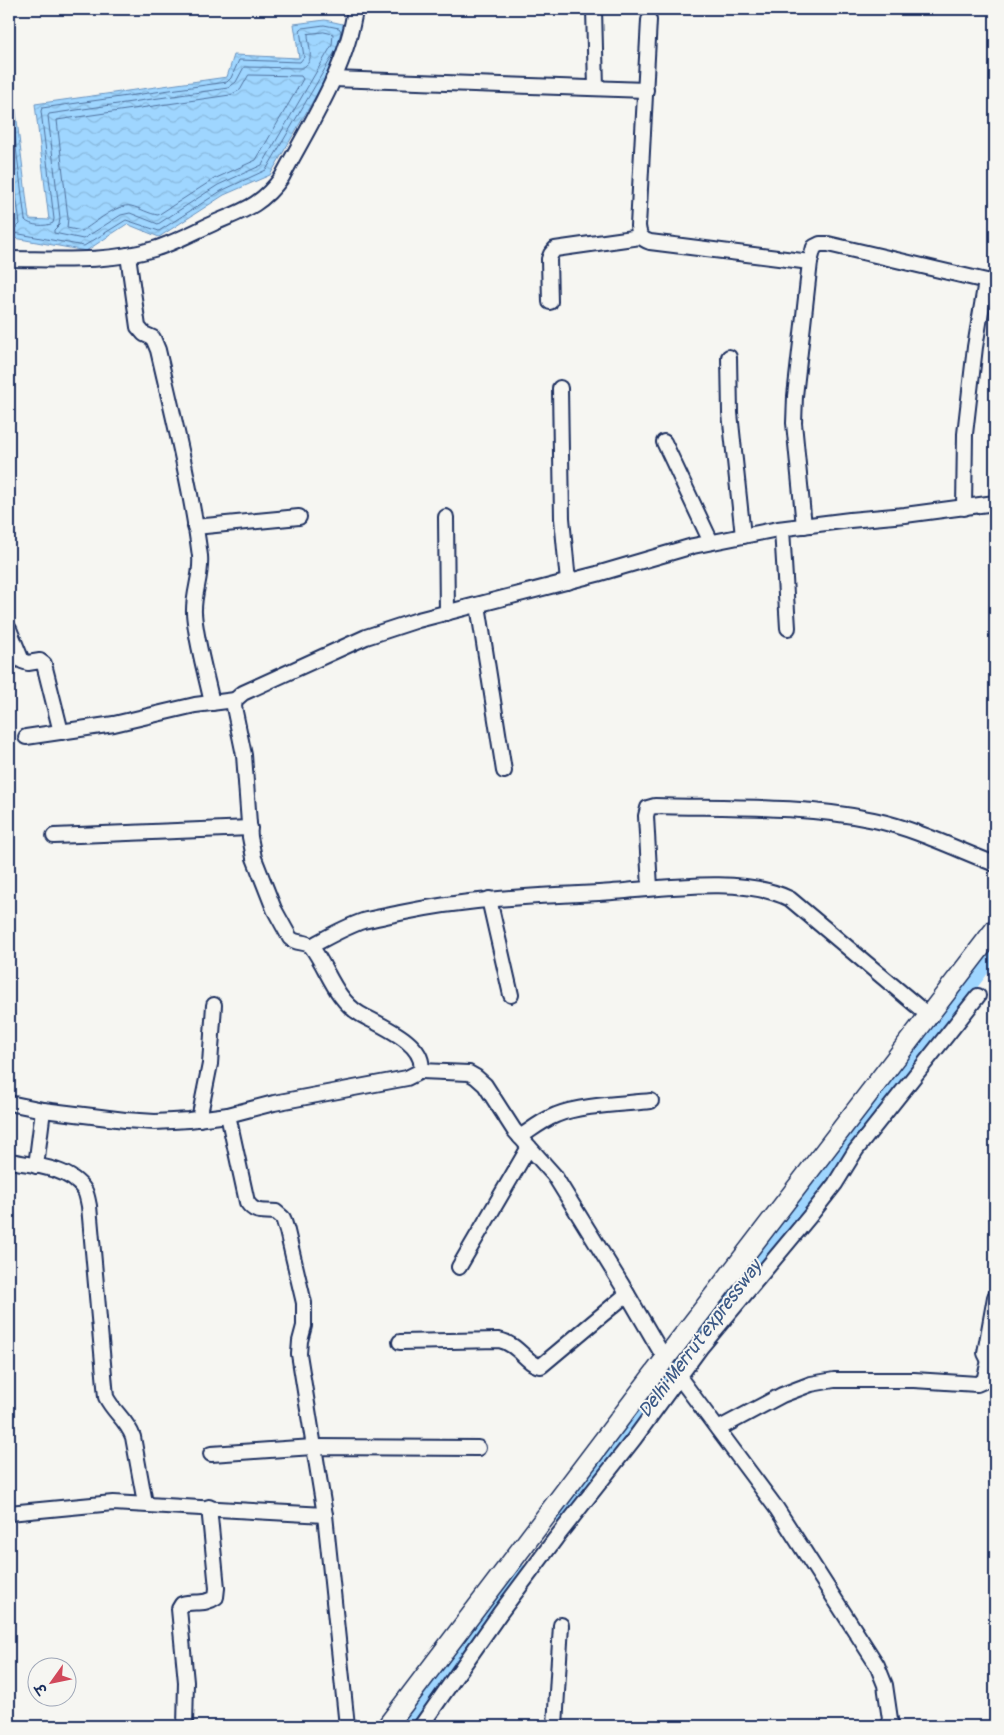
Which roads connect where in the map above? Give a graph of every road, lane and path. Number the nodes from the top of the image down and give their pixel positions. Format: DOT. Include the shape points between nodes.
graph roads {
  1 [pos="355,9"];
  2 [pos="594,9"];
  3 [pos="649,20"];
  4 [pos="334,79"];
  5 [pos="596,88"];
  6 [pos="646,90"];
  7 [pos="640,237"];
  8 [pos="128,256"];
  9 [pos="9,259"];
  10 [pos="810,262"];
  11 [pos="990,282"];
  12 [pos="550,302"];
  13 [pos="729,357"];
  14 [pos="560,388"];
  15 [pos="664,442"];
  16 [pos="995,503"];
  17 [pos="964,508"];
  18 [pos="299,517"];
  19 [pos="446,518"];
  20 [pos="804,526"];
  21 [pos="195,527"];
  22 [pos="782,529"];
  23 [pos="743,536"];
  24 [pos="710,542"];
  25 [pos="568,582"];
  26 [pos="478,604"];
  27 [pos="446,613"];
  28 [pos="788,628"];
  29 [pos="9,629"];
  30 [pos="235,700"];
  31 [pos="212,703"];
  32 [pos="60,732"];
  33 [pos="26,737"];
  34 [pos="504,771"];
  35 [pos="250,828"];
  36 [pos="54,836"];
  37 [pos="995,864"];
  38 [pos="650,888"];
  39 [pos="489,899"];
  40 [pos="995,929"];
  41 [pos="312,946"];
  42 [pos="511,995"];
  43 [pos="978,996"];
  44 [pos="214,1005"];
  45 [pos="929,1016"];
  46 [pos="421,1071"];
  47 [pos="651,1101"];
  48 [pos="9,1103"];
  49 [pos="43,1110"];
  50 [pos="228,1115"];
  51 [pos="199,1119"];
  52 [pos="525,1142"];
  53 [pos="9,1161"];
  54 [pos="36,1166"];
  55 [pos="458,1266"];
  56 [pos="627,1294"];
  57 [pos="995,1297"];
  58 [pos="400,1342"];
  59 [pos="665,1360"];
  60 [pos="992,1360"];
  61 [pos="679,1377"];
  62 [pos="718,1429"];
  63 [pos="313,1447"];
  64 [pos="478,1448"];
  65 [pos="210,1454"];
  66 [pos="145,1504"];
  67 [pos="208,1507"];
  68 [pos="9,1513"];
  69 [pos="325,1515"];
  70 [pos="561,1626"];
  71 [pos="185,1726"];
  72 [pos="347,1726"];
  73 [pos="387,1726"];
  74 [pos="420,1726"];
  75 [pos="555,1726"];
  76 [pos="892,1726"];
  1 -- 4 [label="street"];
  2 -- 5 [label="street"];
  3 -- 6 [label="street"];
  4 -- 5 [label="street"];
  4 -- 8 [label="street" via="282,177 262,201 156,249"];
  5 -- 6 [label="street"];
  6 -- 7 [label="street"];
  7 -- 10 [label="street" via="650,242"];
  7 -- 12 [label="street" via="555,249 550,259"];
  8 -- 9 [label="street"];
  8 -- 21 [label="street" via="138,327 153,338 158,350"];
  10 -- 11 [label="street" via="814,247 828,244"];
  10 -- 20 [label="street" via="794,423"];
  11 -- 17 [label="street" via="975,347 965,434"];
  13 -- 23 [label="street" via="730,412"];
  14 -- 25 [label="street" via="562,518"];
  15 -- 24 [label="street"];
  16 -- 17 [label="street"];
  17 -- 20 [label="street"];
  18 -- 21 [label="street"];
  19 -- 27 [label="street"];
  20 -- 22 [label="street"];
  21 -- 31 [label="street" via="201,570 194,594 194,615"];
  22 -- 23 [label="street"];
  22 -- 28 [label="street"];
  23 -- 24 [label="street"];
  24 -- 25 [label="street"];
  25 -- 26 [label="street"];
  26 -- 27 [label="street"];
  26 -- 34 [label="street"];
  27 -- 30 [label="street" via="366,637 243,693"];
  29 -- 32 [label="street" via="22,661 44,664"];
  30 -- 31 [label="street"];
  30 -- 35 [label="street" via="244,755"];
  31 -- 32 [label="street"];
  32 -- 33 [label="street"];
  35 -- 36 [label="street"];
  35 -- 41 [label="street" via="254,858 274,909 293,941"];
  37 -- 38 [label="street" via="909,831 852,816 809,811 655,806 648,808 646,816"];
  38 -- 39 [label="street"];
  38 -- 45 [label="street" via="726,885 776,892 803,909"];
  39 -- 41 [label="street" via="451,903 362,921"];
  39 -- 42 [label="street"];
  40 -- 45 [label="street"];
  41 -- 46 [label="street" via="347,1004 412,1046 422,1064"];
  43 -- 61 [label="street" via="856,1150 810,1216"];
  44 -- 51 [label="street" via="210,1064"];
  45 -- 59 [label="street"];
  46 -- 50 [label="street" via="407,1078"];
  46 -- 52 [label="street" via="469,1073 476,1077"];
  47 -- 52 [label="street" via="556,1114 545,1120"];
  48 -- 49 [label="street"];
  49 -- 51 [label="street" via="155,1122"];
  49 -- 54 [label="street"];
  50 -- 51 [label="street"];
  50 -- 63 [label="street" via="247,1202 252,1209 276,1212 283,1218 287,1230 304,1303 299,1354"];
  52 -- 55 [label="street"];
  52 -- 56 [label="street" via="554,1175"];
  53 -- 54 [label="street"];
  54 -- 66 [label="street" via="68,1176 79,1184 87,1197 106,1397 130,1428"];
  56 -- 58 [label="street" via="541,1366 533,1364 512,1345 499,1340"];
  56 -- 59 [label="street"];
  57 -- 60 [label="street" via="985,1353"];
  59 -- 73 [label="street"];
  60 -- 62 [label="street" via="984,1380 977,1384 849,1378 811,1384 782,1395"];
  61 -- 62 [label="street"];
  61 -- 74 [label="street" via="506,1605"];
  62 -- 76 [label="street" via="777,1509 877,1665 885,1685"];
  63 -- 64 [label="street"];
  63 -- 65 [label="street"];
  63 -- 69 [label="street"];
  66 -- 67 [label="street"];
  66 -- 68 [label="street" via="113,1503"];
  67 -- 69 [label="street"];
  67 -- 71 [label="street" via="216,1596 210,1602 182,1604 179,1609 186,1682"];
  69 -- 72 [label="street"];
  70 -- 75 [label="street"];
}
